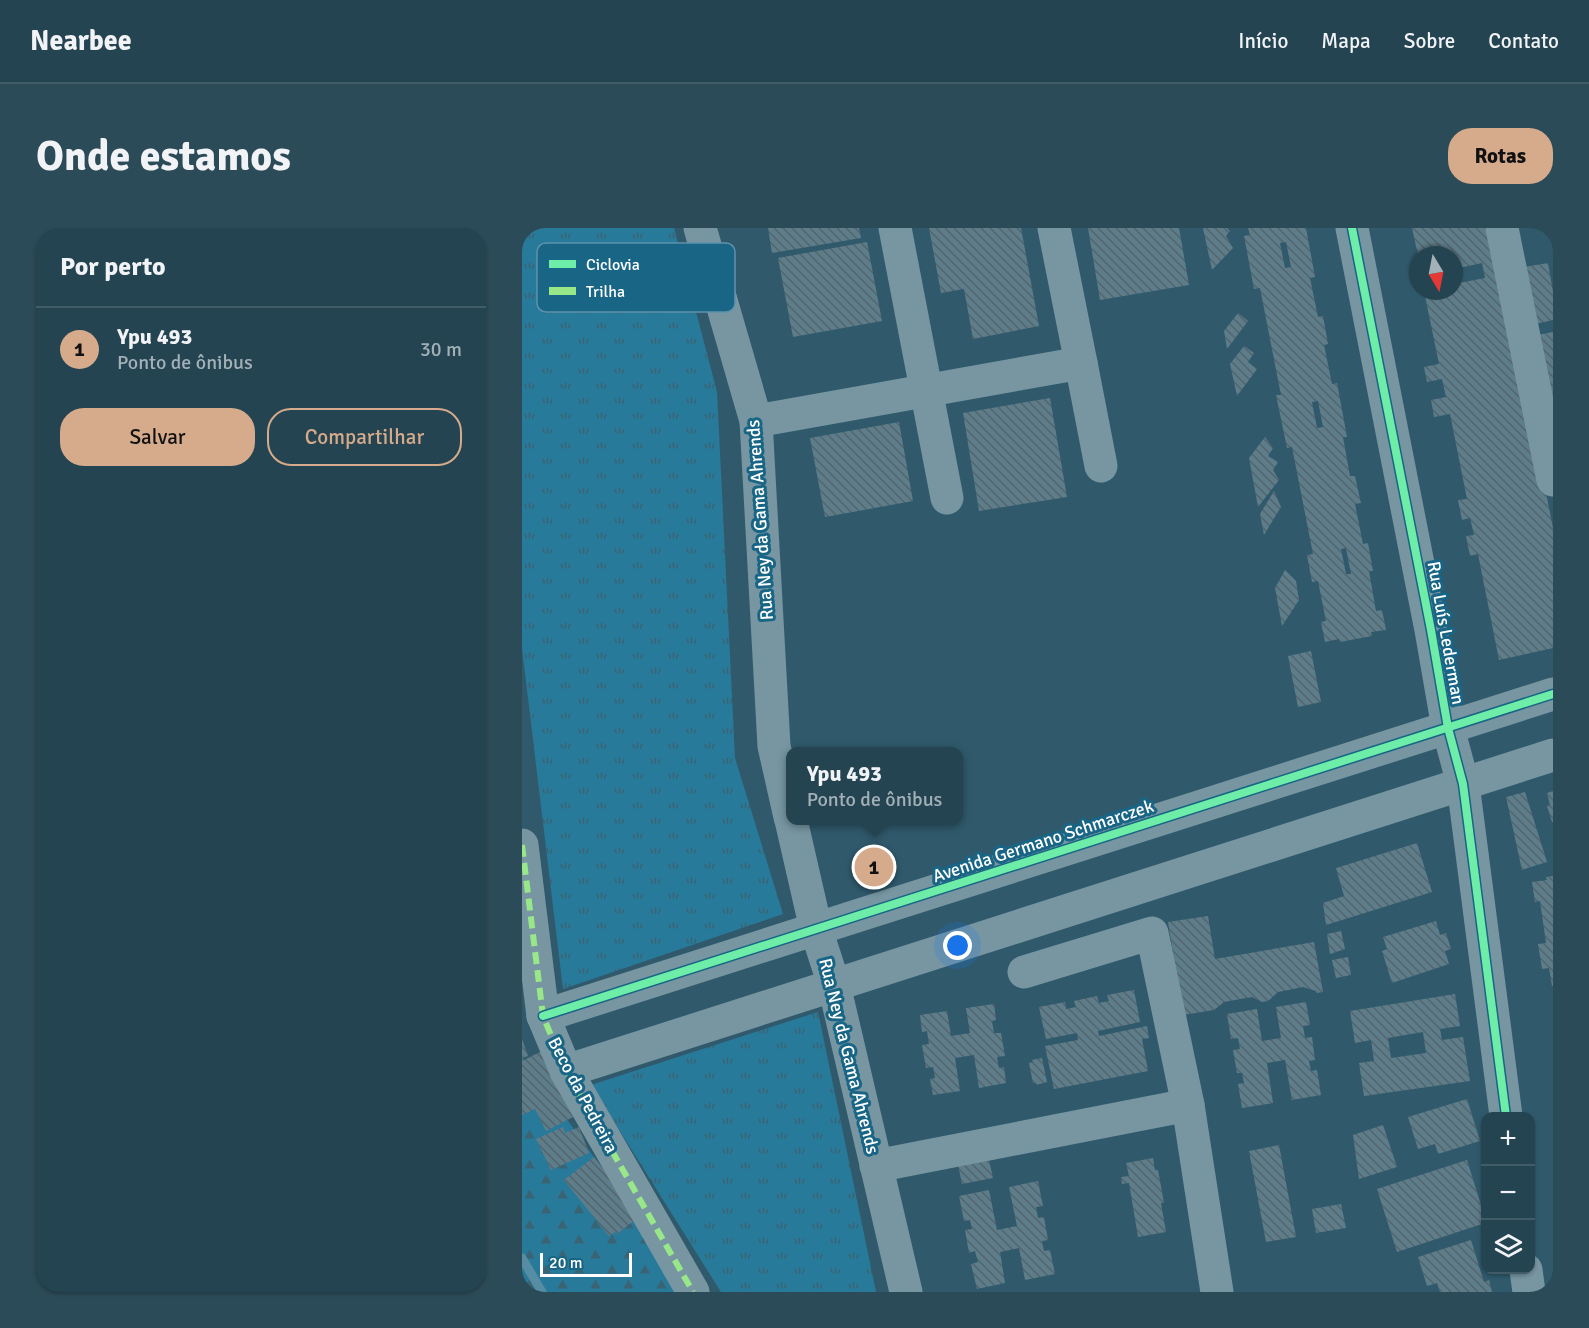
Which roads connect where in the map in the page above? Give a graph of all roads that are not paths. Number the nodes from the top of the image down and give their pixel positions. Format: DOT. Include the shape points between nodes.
graph roads {
  1 [pos="700,228"];
  2 [pos="895,228"];
  3 [pos="1054,228"];
  4 [pos="1352,228"];
  5 [pos="1502,228"];
  6 [pos="704,243"];
  7 [pos="724,312"];
  8 [pos="1081,363"];
  9 [pos="926,391"];
  10 [pos="756,421"];
  11 [pos="1101,466"];
  12 [pos="1553,480"];
  13 [pos="947,498"];
  14 [pos="1553,694"];
  15 [pos="1448,728"];
  16 [pos="1553,755"];
  17 [pos="1463,784"];
  18 [pos="786,801"];
  19 [pos="791,825"];
  20 [pos="522,845"];
  21 [pos="816,929"];
  22 [pos="1024,972"];
  23 [pos="834,985"];
  24 [pos="543,1016"];
  25 [pos="566,1071"];
  26 [pos="1188,1105"];
  27 [pos="1505,1112"];
  28 [pos="876,1166"];
  29 [pos="1527,1274"];
  30 [pos="693,1292"];
  31 [pos="906,1292"];
  32 [pos="1217,1292"];
  33 [pos="1529,1292"];
  1 -- 6 [label="street, Rua Ney da Gama Ahrends"];
  2 -- 9 [label="street"];
  3 -- 8 [label="street"];
  4 -- 15 [label="street, Rua Luís Lederman"];
  5 -- 12 [label="street"];
  7 -- 10 [label="street, Rua Ney da Gama Ahrends"];
  8 -- 9 [label="street"];
  8 -- 11 [label="street"];
  9 -- 10 [label="street"];
  9 -- 13 [label="street"];
  10 -- 18 [label="street, Rua Ney da Gama Ahrends" via="774,746"];
  14 -- 15 [label="street, Avenida Germano Schmarczek"];
  15 -- 17 [label="street, Rua Luís Lederman"];
  15 -- 21 [label="street, Avenida Germano Schmarczek"];
  16 -- 17 [label="street"];
  17 -- 23 [label="street"];
  17 -- 27 [label="street, Rua Luís Lederman"];
  19 -- 21 [label="street, Rua Ney da Gama Ahrends"];
  20 -- 24 [label="street, Beco da Pedreira"];
  21 -- 23 [label="street, Rua Ney da Gama Ahrends"];
  21 -- 24 [label="street, Avenida Germano Schmarczek"];
  22 -- 26 [label="street" via="1152,933"];
  23 -- 25 [label="street"];
  23 -- 28 [label="street, Rua Ney da Gama Ahrends"];
  24 -- 25 [label="street, Beco da Pedreira"];
  25 -- 30 [label="street, Beco da Pedreira"];
  26 -- 28 [label="street"];
  26 -- 32 [label="street"];
  28 -- 31 [label="street, Rua Ney da Gama Ahrends"];
  29 -- 33 [label="street"];
}
